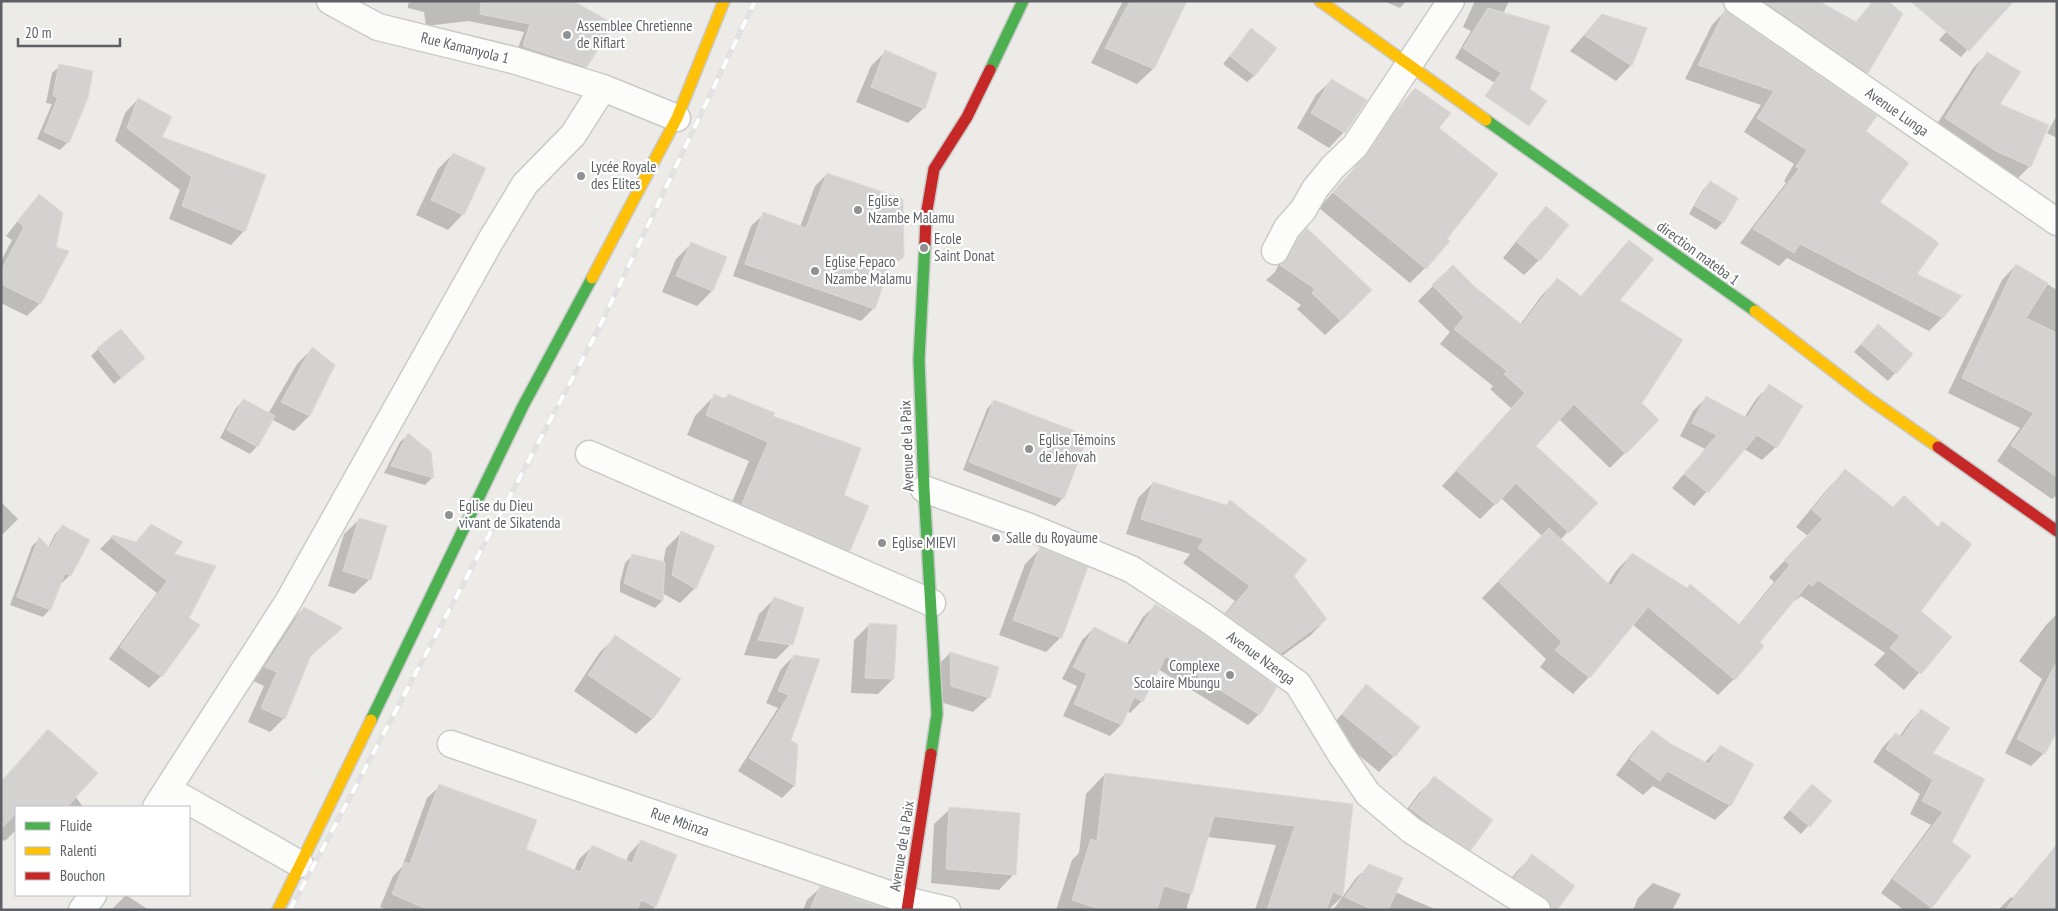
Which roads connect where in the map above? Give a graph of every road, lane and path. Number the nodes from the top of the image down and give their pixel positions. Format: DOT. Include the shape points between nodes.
graph roads {
  1 [pos="330,1"];
  2 [pos="724,1"];
  3 [pos="1022,1"];
  4 [pos="1320,1"];
  5 [pos="1451,1"];
  6 [pos="1737,1"];
  7 [pos="1408,64"];
  8 [pos="603,88"];
  9 [pos="677,118"];
  10 [pos="2057,222"];
  11 [pos="1275,251"];
  12 [pos="589,454"];
  13 [pos="924,489"];
  14 [pos="2057,531"];
  15 [pos="932,603"];
  16 [pos="451,744"];
  17 [pos="162,798"];
  18 [pos="179,806"];
  19 [pos="190,811"];
  20 [pos="300,864"];
  21 [pos="92,896"];
  22 [pos="908,905"];
  23 [pos="82,910"];
  24 [pos="278,910"];
  25 [pos="947,910"];
  26 [pos="1536,910"];
  1 -- 8 [label="street, Rue Kamanyola 1" via="378,27 513,60"];
  2 -- 9 [label="street"];
  3 -- 13 [label="street, Avenue de la Paix" via="967,117 934,169 926,216 919,360"];
  4 -- 7 [label="street, direction mateba 1"];
  5 -- 7 [label="street"];
  6 -- 10 [label="street, Avenue Lunga"];
  7 -- 11 [label="street" via="1355,146 1315,189"];
  7 -- 14 [label="street, direction mateba 1"];
  8 -- 9 [label="street, Rue Kamanyola 1"];
  8 -- 17 [label="street" via="573,135 526,184 496,232 288,602"];
  9 -- 20 [label="street" via="523,406"];
  12 -- 15 [label="street"];
  13 -- 15 [label="street, Avenue de la Paix"];
  13 -- 26 [label="street, Avenue Nzenga" via="1027,526 1130,569 1206,618 1298,684 1368,794 1411,830"];
  15 -- 22 [label="street, Avenue de la Paix" via="937,714"];
  16 -- 22 [label="street, Rue Mbinza"];
  17 -- 18 [label="street"];
  19 -- 20 [label="street"];
  20 -- 24 [label="street"];
  21 -- 23 [label="street"];
  22 -- 25 [label="street, Rue Mbinza"];
}
